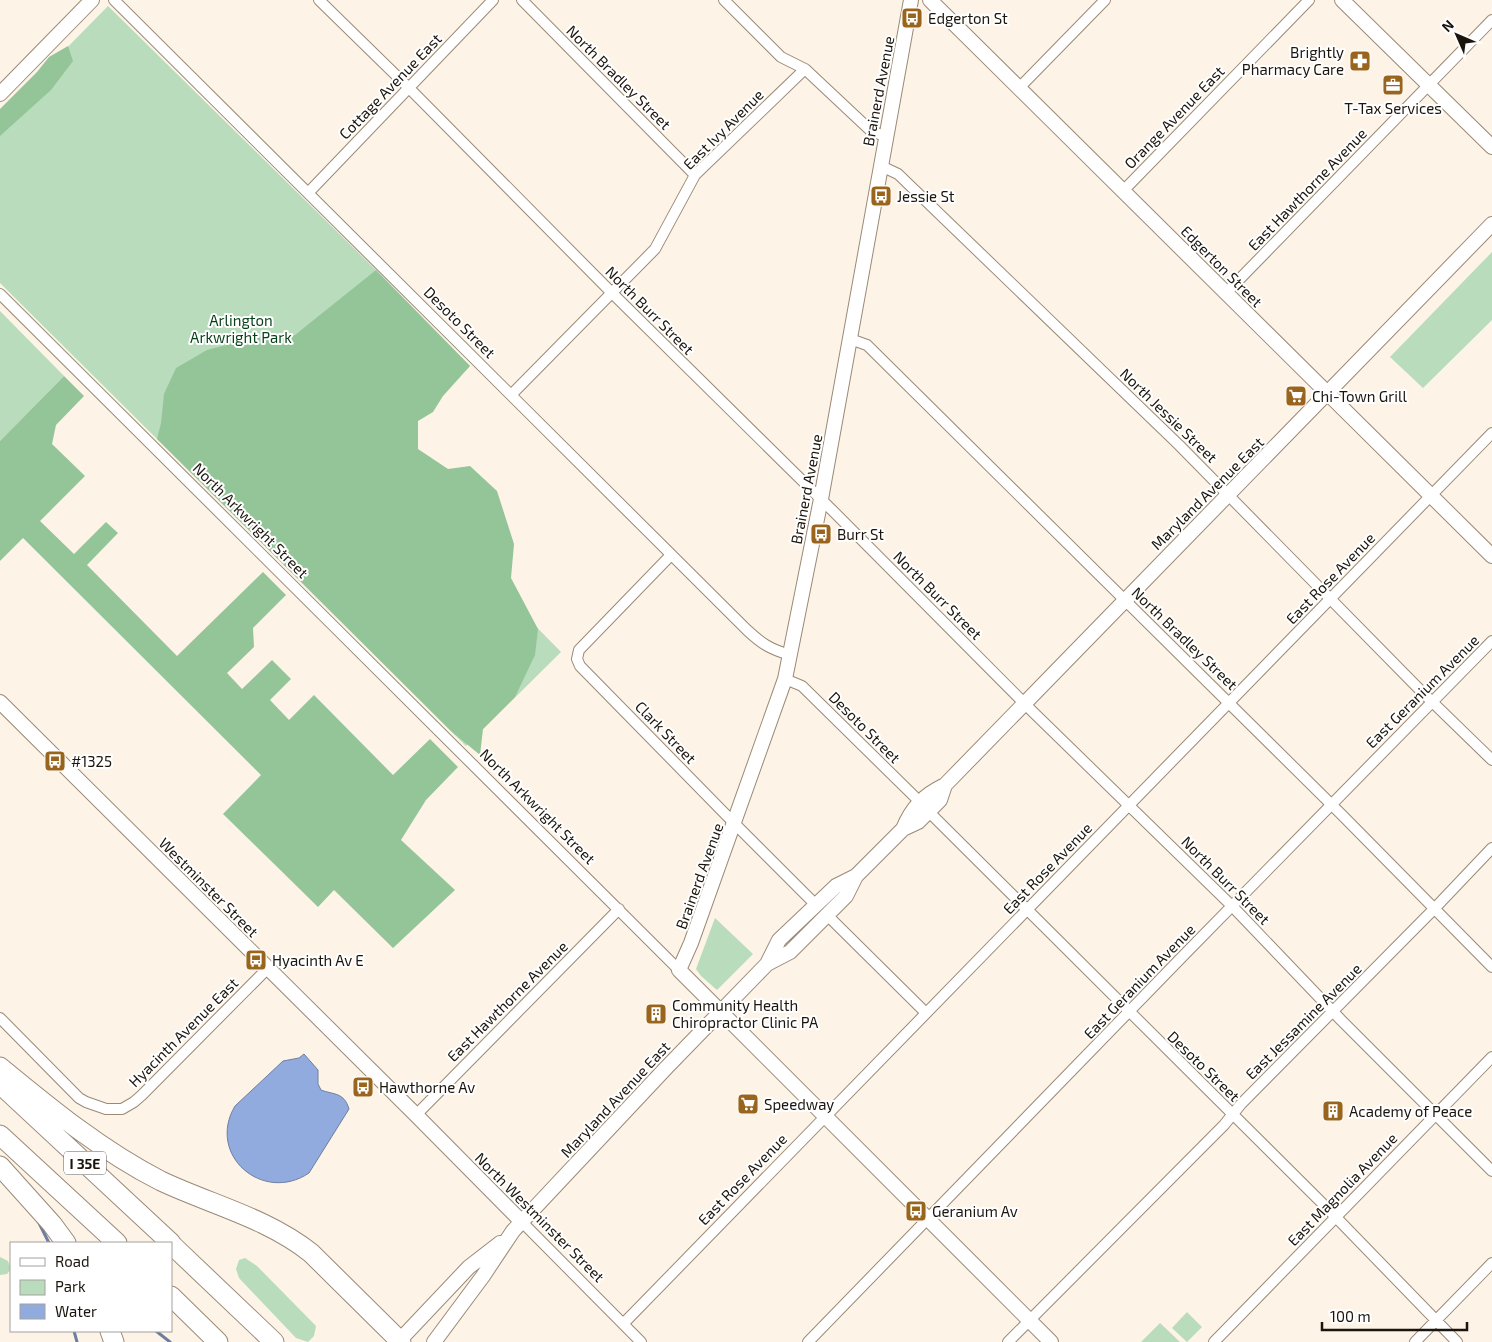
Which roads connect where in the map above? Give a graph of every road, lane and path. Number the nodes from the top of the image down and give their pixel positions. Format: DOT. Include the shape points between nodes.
graph roads {
  1 [pos="92,0"];
  2 [pos="114,0"];
  3 [pos="319,0"];
  4 [pos="493,0"];
  5 [pos="522,0"];
  6 [pos="724,0"];
  7 [pos="912,0"];
  8 [pos="930,0"];
  9 [pos="1105,0"];
  10 [pos="1309,0"];
  11 [pos="1342,0"];
  12 [pos="1492,20"];
  13 [pos="805,69"];
  14 [pos="1429,85"];
  15 [pos="409,88"];
  16 [pos="1019,88"];
  17 [pos="0,94"];
  18 [pos="886,137"];
  19 [pos="1492,147"];
  20 [pos="880,166"];
  21 [pos="695,175"];
  22 [pos="1123,191"];
  23 [pos="308,192"];
  24 [pos="1492,224"];
  25 [pos="611,292"];
  26 [pos="1226,293"];
  27 [pos="0,294"];
  28 [pos="850,339"];
  29 [pos="1328,393"];
  30 [pos="512,394"];
  31 [pos="1492,433"];
  32 [pos="1229,495"];
  33 [pos="1431,496"];
  34 [pos="821,499"];
  35 [pos="672,555"];
  36 [pos="1492,556"];
  37 [pos="1124,600"];
  38 [pos="1330,600"];
  39 [pos="1492,641"];
  40 [pos="790,656"];
  41 [pos="785,679"];
  42 [pos="0,702"];
  43 [pos="1432,702"];
  44 [pos="1024,703"];
  45 [pos="1229,703"];
  46 [pos="1492,760"];
  47 [pos="1331,804"];
  48 [pos="1129,806"];
  49 [pos="924,807"];
  50 [pos="735,824"];
  51 [pos="1492,848"];
  52 [pos="856,876"];
  53 [pos="816,905"];
  54 [pos="1232,906"];
  55 [pos="619,909"];
  56 [pos="1434,909"];
  57 [pos="1028,910"];
  58 [pos="827,915"];
  59 [pos="767,964"];
  60 [pos="1492,967"];
  61 [pos="268,968"];
  62 [pos="678,970"];
  63 [pos="720,1012"];
  64 [pos="1129,1012"];
  65 [pos="1333,1012"];
  66 [pos="926,1013"];
  67 [pos="0,1018"];
  68 [pos="1492,1057"];
  69 [pos="0,1067"];
  70 [pos="0,1084"];
  71 [pos="416,1115"];
  72 [pos="1233,1115"];
  73 [pos="1435,1115"];
  74 [pos="824,1117"];
  75 [pos="0,1135"];
  76 [pos="0,1166"];
  77 [pos="1492,1171"];
  78 [pos="1335,1217"];
  79 [pos="927,1219"];
  80 [pos="522,1222"];
  81 [pos="509,1236"];
  82 [pos="65,1242"];
  83 [pos="116,1242"];
  84 [pos="169,1242"];
  85 [pos="172,1245"];
  86 [pos="1492,1263"];
  87 [pos="172,1297"];
  88 [pos="1436,1321"];
  89 [pos="1030,1322"];
  90 [pos="623,1324"];
  91 [pos="218,1342"];
  92 [pos="274,1342"];
  93 [pos="400,1342"];
  94 [pos="434,1342"];
  95 [pos="641,1342"];
  96 [pos="808,1342"];
  97 [pos="1008,1342"];
  98 [pos="1051,1342"];
  99 [pos="1214,1342"];
  100 [pos="1415,1342"];
  101 [pos="1457,1342"];
  1 -- 17 [label="street"];
  2 -- 23 [label="street, Desoto Street"];
  3 -- 15 [label="street, North Burr Street"];
  4 -- 15 [label="street, Cottage Avenue East"];
  5 -- 21 [label="street, North Bradley Street"];
  6 -- 13 [label="street" via="781,57"];
  7 -- 18 [label="street, Brainerd Avenue"];
  8 -- 16 [label="street, Edgerton Street"];
  9 -- 16 [label="street"];
  10 -- 22 [label="street, Orange Avenue East"];
  11 -- 14 [label="street"];
  12 -- 14 [label="street, East Hawthorne Avenue"];
  13 -- 18 [label="street" via="870,130"];
  13 -- 21 [label="street, East Ivy Avenue"];
  14 -- 19 [label="street"];
  14 -- 26 [label="street, East Hawthorne Avenue"];
  15 -- 23 [label="street, Cottage Avenue East"];
  15 -- 25 [label="street, North Burr Street"];
  16 -- 22 [label="street, Edgerton Street"];
  18 -- 20 [label="street, Brainerd Avenue"];
  20 -- 28 [label="street, Brainerd Avenue"];
  20 -- 32 [label="street, North Jessie Street" via="898,174"];
  21 -- 25 [label="street, East Ivy Avenue" via="654,248"];
  22 -- 26 [label="street, Edgerton Street"];
  23 -- 30 [label="street, Desoto Street"];
  24 -- 29 [label="street, Maryland Avenue East"];
  25 -- 30 [label="street, East Ivy Avenue"];
  25 -- 34 [label="street, North Burr Street"];
  26 -- 29 [label="street, Edgerton Street"];
  27 -- 55 [label="street, North Arkwright Street"];
  28 -- 34 [label="street, Brainerd Avenue"];
  28 -- 37 [label="street, North Bradley Street" via="867,345"];
  29 -- 32 [label="street, Maryland Avenue East"];
  29 -- 33 [label="street, Edgerton Street"];
  30 -- 35 [label="street, Desoto Street"];
  31 -- 33 [label="street, East Rose Avenue"];
  32 -- 37 [label="street, Maryland Avenue East"];
  32 -- 38 [label="street, North Jessie Street"];
  33 -- 36 [label="street, Edgerton Street"];
  33 -- 38 [label="street, East Rose Avenue"];
  34 -- 40 [label="street, Brainerd Avenue"];
  34 -- 44 [label="street, North Burr Street"];
  35 -- 40 [label="street, Desoto Street" via="760,643"];
  35 -- 50 [label="street, Clark Street" via="579,650 577,659 580,666"];
  37 -- 44 [label="street, Maryland Avenue East"];
  37 -- 45 [label="street, North Bradley Street"];
  38 -- 43 [label="street, North Jessie Street"];
  38 -- 45 [label="street, East Rose Avenue"];
  39 -- 43 [label="street, East Geranium Avenue"];
  40 -- 41 [label="street, Brainerd Avenue"];
  41 -- 49 [label="street, Desoto Street" via="802,686"];
  41 -- 50 [label="street, Brainerd Avenue"];
  42 -- 61 [label="street, Westminster Street"];
  43 -- 46 [label="street, North Jessie Street"];
  43 -- 47 [label="street, East Geranium Avenue"];
  44 -- 48 [label="street, North Burr Street"];
  44 -- 49 [label="street, Maryland Avenue East" via="945,784 940,800"];
  45 -- 47 [label="street, North Bradley Street"];
  45 -- 48 [label="street, East Rose Avenue"];
  47 -- 54 [label="street, East Geranium Avenue"];
  47 -- 56 [label="street, North Bradley Street"];
  48 -- 54 [label="street, North Burr Street"];
  48 -- 57 [label="street, East Rose Avenue"];
  49 -- 52 [label="street, Maryland Avenue East" via="918,822 902,829"];
  49 -- 57 [label="street, Desoto Street"];
  50 -- 53 [label="street, Clark Street"];
  50 -- 62 [label="street, Brainerd Avenue"];
  51 -- 56 [label="street, East Jessamine Avenue"];
  52 -- 53 [label="street, Maryland Avenue East" via="836,886"];
  52 -- 58 [label="street, Maryland Avenue East" via="846,896"];
  53 -- 59 [label="street, Maryland Avenue East" via="779,940"];
  54 -- 64 [label="street, East Geranium Avenue"];
  54 -- 65 [label="street, North Burr Street"];
  55 -- 62 [label="street, North Arkwright Street"];
  55 -- 71 [label="street, East Hawthorne Avenue"];
  56 -- 60 [label="street, North Bradley Street"];
  56 -- 65 [label="street, East Jessamine Avenue"];
  57 -- 64 [label="street, Desoto Street"];
  57 -- 66 [label="street, East Rose Avenue"];
  58 -- 59 [label="street, Maryland Avenue East" via="790,952"];
  58 -- 66 [label="street"];
  59 -- 63 [label="street, Maryland Avenue East"];
  61 -- 67 [label="street, Hyacinth Avenue East" via="142,1095 128,1106 114,1110 79,1098"];
  61 -- 71 [label="street, Westminster Street"];
  62 -- 63 [label="street, North Arkwright Street"];
  63 -- 74 [label="street, North Arkwright Street"];
  63 -- 80 [label="street, Maryland Avenue East"];
  64 -- 72 [label="street, Desoto Street"];
  64 -- 79 [label="street, East Geranium Avenue"];
  65 -- 72 [label="street, East Jessamine Avenue"];
  65 -- 73 [label="street, North Burr Street"];
  66 -- 74 [label="street, East Rose Avenue"];
  68 -- 73 [label="street, East Magnolia Avenue"];
  69 -- 93 [label="highway" via="58,1115 132,1164 185,1191 277,1230 296,1242 318,1259"];
  70 -- 84 [label="highway, I 35E"];
  71 -- 80 [label="street, North Westminster Street"];
  72 -- 78 [label="street, Desoto Street"];
  72 -- 89 [label="street, East Jessamine Avenue"];
  73 -- 77 [label="street, North Burr Street"];
  73 -- 78 [label="street, East Magnolia Avenue"];
  74 -- 79 [label="street, North Arkwright Street"];
  74 -- 90 [label="street, East Rose Avenue"];
  75 -- 83 [label="highway, I 35E"];
  76 -- 82 [label="highway"];
  78 -- 88 [label="street, Desoto Street"];
  78 -- 99 [label="street, East Magnolia Avenue"];
  79 -- 89 [label="street, North Arkwright Street"];
  79 -- 96 [label="street, East Geranium Avenue"];
  80 -- 81 [label="street, Maryland Avenue East"];
  80 -- 90 [label="street, North Westminster Street"];
  81 -- 93 [label="street" via="469,1267"];
  81 -- 94 [label="street"];
  85 -- 92 [label="highway, I 35E"];
  86 -- 88 [label="street"];
  87 -- 91 [label="highway"];
  88 -- 100 [label="street"];
  88 -- 101 [label="street, Desoto Street"];
  89 -- 97 [label="street, East Jessamine Avenue"];
  89 -- 98 [label="street, North Arkwright Street"];
  90 -- 95 [label="street, North Westminster Street"];
}
